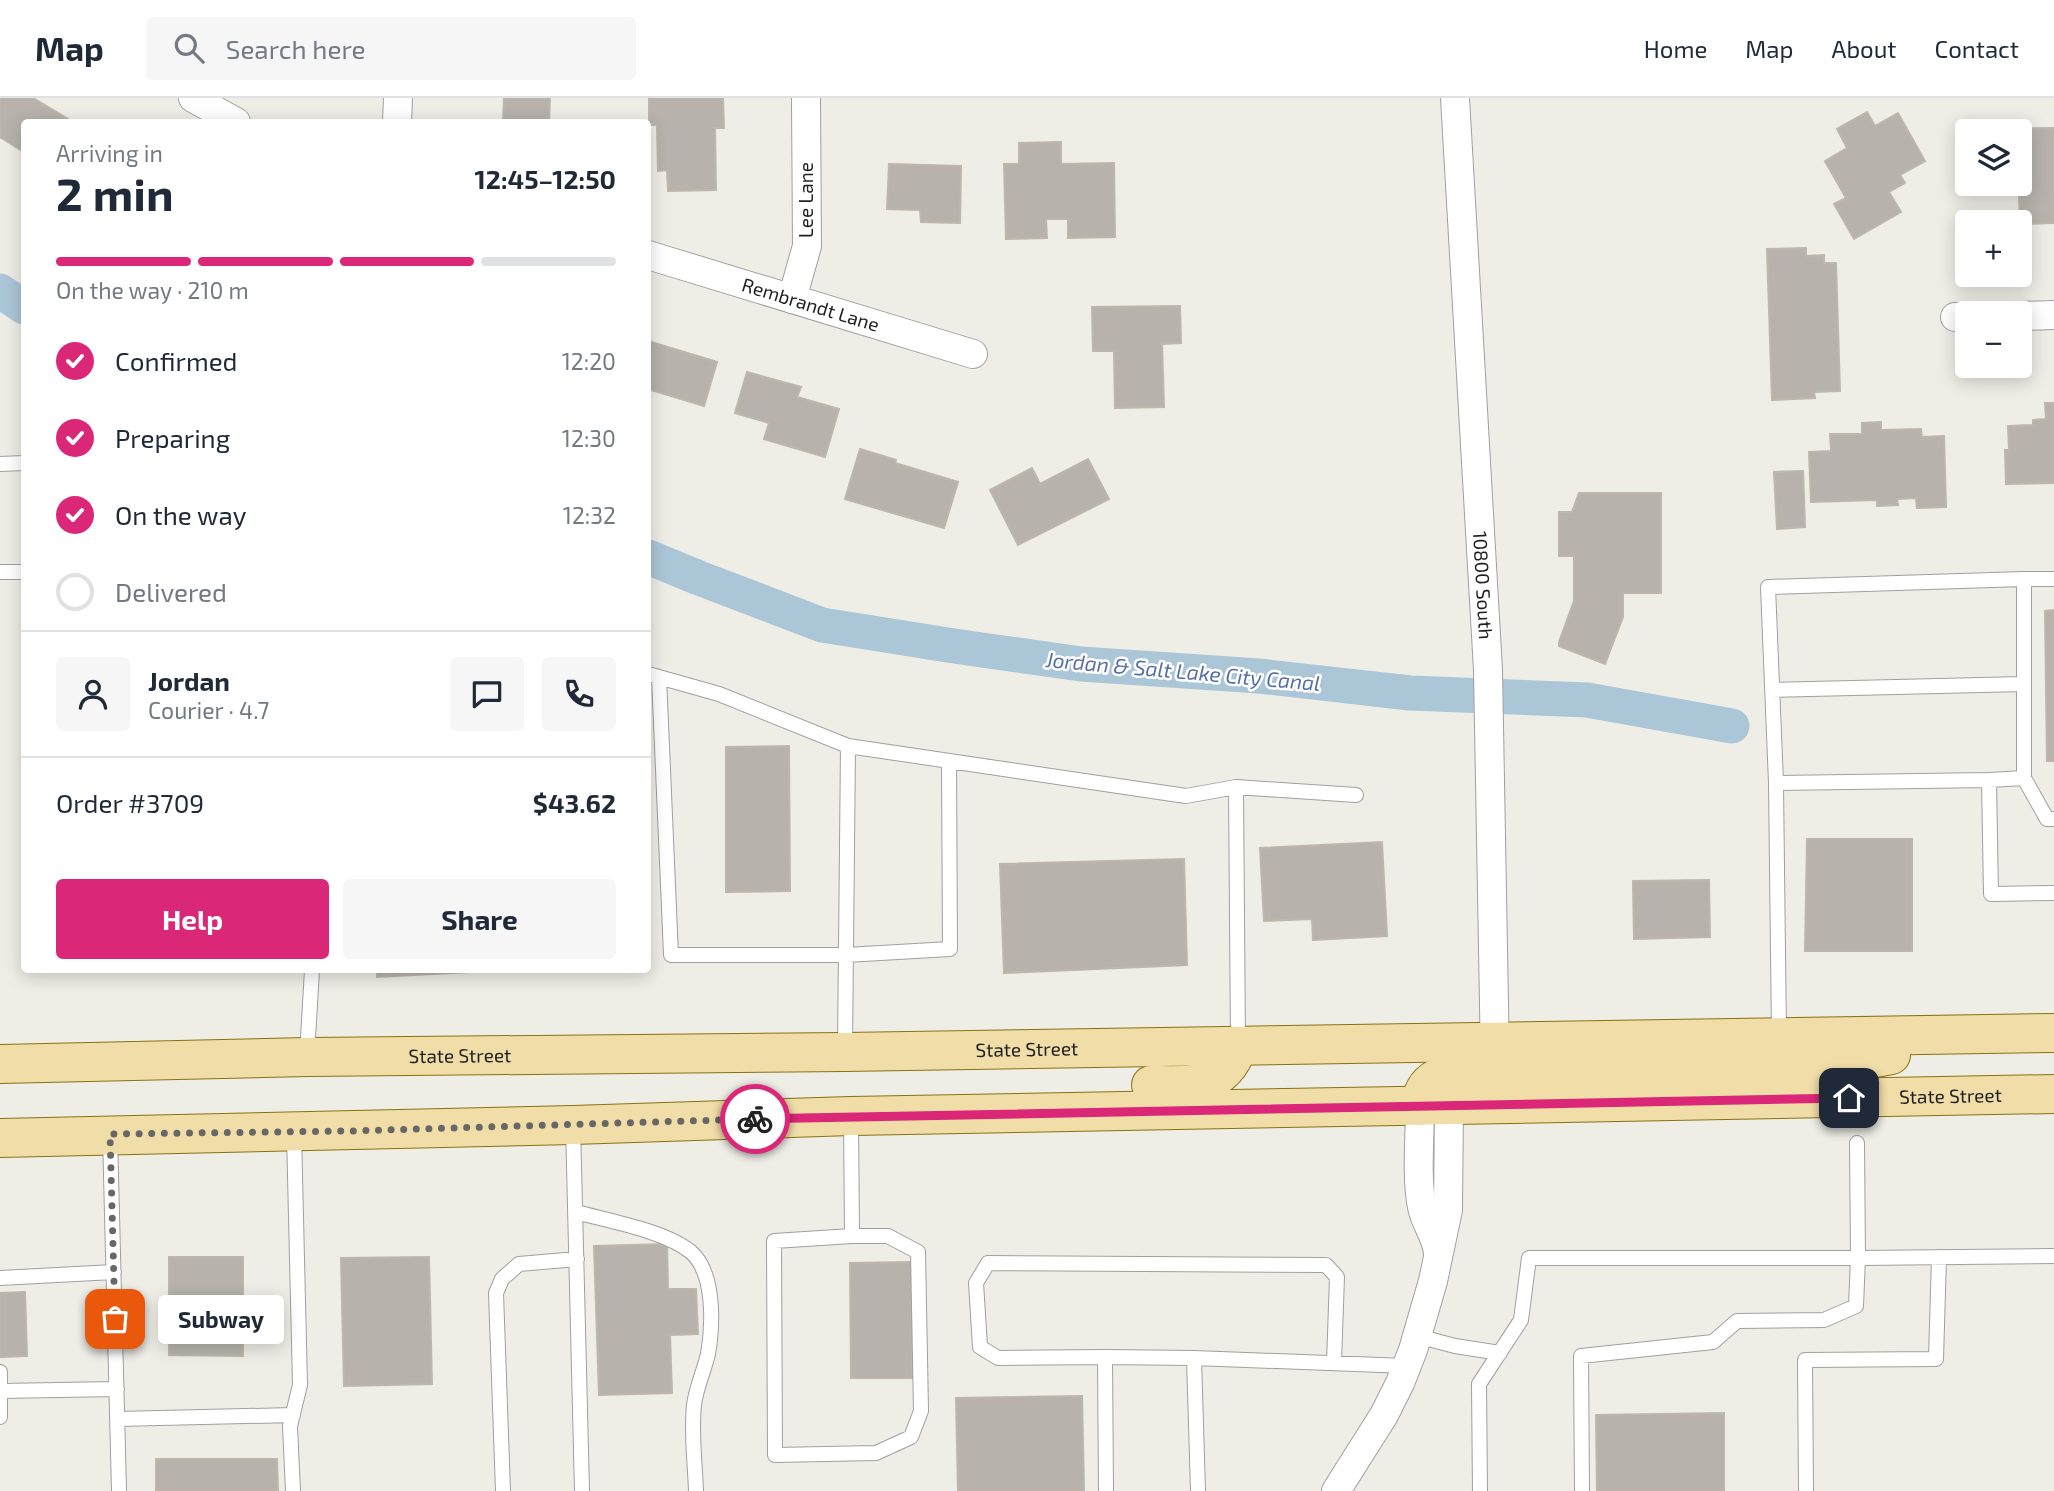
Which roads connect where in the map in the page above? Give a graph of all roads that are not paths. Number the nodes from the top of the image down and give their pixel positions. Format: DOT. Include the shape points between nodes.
graph roads {
  1 [pos="193,98"];
  2 [pos="398,98"];
  3 [pos="806,98"];
  4 [pos="1455,98"];
  5 [pos="231,119"];
  6 [pos="397,119"];
  7 [pos="651,256"];
  8 [pos="792,299"];
  9 [pos="2032,316"];
  10 [pos="2054,316"];
  11 [pos="973,354"];
  12 [pos="21,463"];
  13 [pos="0,464"];
  14 [pos="0,572"];
  15 [pos="21,572"];
  16 [pos="2024,579"];
  17 [pos="2054,579"];
  18 [pos="653,676"];
  19 [pos="2024,684"];
  20 [pos="1772,690"];
  21 [pos="848,746"];
  22 [pos="949,761"];
  23 [pos="2024,778"];
  24 [pos="1989,780"];
  25 [pos="1776,783"];
  26 [pos="1236,787"];
  27 [pos="1356,795"];
  28 [pos="2054,819"];
  29 [pos="2054,892"];
  30 [pos="846,955"];
  31 [pos="312,973"];
  32 [pos="2054,1033"];
  33 [pos="1956,1035"];
  34 [pos="1779,1038"];
  35 [pos="1238,1046"];
  36 [pos="845,1052"];
  37 [pos="307,1057"];
  38 [pos="1495,1058"];
  39 [pos="0,1064"];
  40 [pos="2054,1094"];
  41 [pos="1435,1106"];
  42 [pos="851,1116"];
  43 [pos="681,1122"];
  44 [pos="573,1125"];
  45 [pos="294,1132"];
  46 [pos="110,1134"];
  47 [pos="0,1138"];
  48 [pos="1857,1143"];
  49 [pos="576,1212"];
  50 [pos="852,1236"];
  51 [pos="2054,1256"];
  52 [pos="1939,1257"];
  53 [pos="1858,1258"];
  54 [pos="577,1259"];
  55 [pos="114,1272"];
  56 [pos="0,1278"];
  57 [pos="1417,1336"];
  58 [pos="1500,1353"];
  59 [pos="1105,1356"];
  60 [pos="1194,1358"];
  61 [pos="1334,1363"];
  62 [pos="1407,1366"];
  63 [pos="0,1372"];
  64 [pos="117,1389"];
  65 [pos="0,1391"];
  66 [pos="293,1415"];
  67 [pos="0,1417"];
  68 [pos="117,1419"];
  69 [pos="119,1491"];
  70 [pos="293,1491"];
  71 [pos="502,1491"];
  72 [pos="582,1491"];
  73 [pos="696,1491"];
  74 [pos="1106,1491"];
  75 [pos="1198,1491"];
  76 [pos="1336,1491"];
  77 [pos="1480,1491"];
  78 [pos="1582,1491"];
  79 [pos="1806,1491"];
  1 -- 5 [label="street"];
  2 -- 6 [label="street"];
  3 -- 8 [label="street, Lee Lane" via="807,246"];
  4 -- 38 [label="street, 10800 South" via="1488,670"];
  7 -- 8 [label="street, Rembrandt Lane"];
  8 -- 11 [label="street, Rembrandt Lane"];
  9 -- 10 [label="street"];
  12 -- 13 [label="lane"];
  14 -- 15 [label="lane"];
  16 -- 17 [label="lane"];
  16 -- 19 [label="lane"];
  16 -- 20 [label="lane" via="1768,587"];
  18 -- 21 [label="lane" via="719,694"];
  18 -- 30 [label="lane" via="671,955"];
  19 -- 20 [label="lane"];
  19 -- 23 [label="lane"];
  20 -- 25 [label="lane"];
  21 -- 22 [label="lane"];
  21 -- 30 [label="lane"];
  22 -- 26 [label="lane" via="1186,796"];
  22 -- 30 [label="lane" via="950,949"];
  23 -- 24 [label="lane"];
  23 -- 28 [label="lane" via="2047,819"];
  24 -- 25 [label="lane"];
  24 -- 29 [label="lane" via="1991,894"];
  25 -- 34 [label="lane"];
  26 -- 27 [label="lane"];
  26 -- 35 [label="lane"];
  30 -- 36 [label="lane"];
  31 -- 37 [label="lane"];
  32 -- 33 [label="main road, State Street"];
  33 -- 34 [label="main road, State Street"];
  33 -- 38 [label="main road" via="1885,1056 1809,1067"];
  34 -- 38 [label="main road, State Street"];
  35 -- 36 [label="main road, State Street"];
  35 -- 38 [label="main road, State Street"];
  35 -- 43 [label="main road" via="1221,1074 1198,1084 818,1091 727,1107"];
  36 -- 37 [label="main road, State Street"];
  37 -- 39 [label="main road, State Street"];
  38 -- 41 [label="main road" via="1435,1079 1424,1090"];
  40 -- 41 [label="main road, State Street"];
  41 -- 42 [label="main road, State Street"];
  41 -- 57 [label="street" via="1421,1204 1436,1240 1438,1264"];
  42 -- 43 [label="main road, State Street"];
  42 -- 50 [label="lane"];
  43 -- 44 [label="main road, State Street"];
  44 -- 45 [label="main road, State Street"];
  44 -- 49 [label="lane"];
  45 -- 46 [label="main road, State Street"];
  45 -- 66 [label="lane" via="300,1385"];
  46 -- 47 [label="main road, State Street"];
  46 -- 55 [label="lane"];
  48 -- 53 [label="lane"];
  49 -- 54 [label="lane"];
  49 -- 73 [label="lane" via="674,1241 704,1266 711,1319 694,1406"];
  50 -- 50 [label="lane" via="888,1236 918,1252 922,1412 911,1437 876,1453 775,1455 774,1241"];
  51 -- 52 [label="lane"];
  52 -- 53 [label="lane"];
  52 -- 79 [label="lane" via="1937,1359 1805,1360"];
  53 -- 58 [label="lane" via="1529,1258 1521,1320"];
  53 -- 78 [label="lane" via="1856,1306 1824,1320 1737,1321 1713,1342 1581,1356"];
  54 -- 71 [label="lane" via="519,1264 502,1279 496,1293"];
  54 -- 72 [label="lane"];
  55 -- 56 [label="lane"];
  55 -- 64 [label="lane"];
  57 -- 58 [label="lane"];
  57 -- 62 [label="street"];
  58 -- 77 [label="lane" via="1479,1384"];
  59 -- 60 [label="lane"];
  59 -- 61 [label="lane" via="998,1357 980,1347 976,1283 988,1263 1326,1265 1337,1277"];
  59 -- 74 [label="lane"];
  60 -- 61 [label="lane"];
  60 -- 75 [label="lane"];
  61 -- 62 [label="lane"];
  62 -- 76 [label="street" via="1384,1415"];
  63 -- 65 [label="lane"];
  64 -- 65 [label="lane"];
  64 -- 68 [label="lane"];
  65 -- 67 [label="lane"];
  66 -- 68 [label="lane"];
  66 -- 70 [label="lane"];
  68 -- 69 [label="lane"];
}
